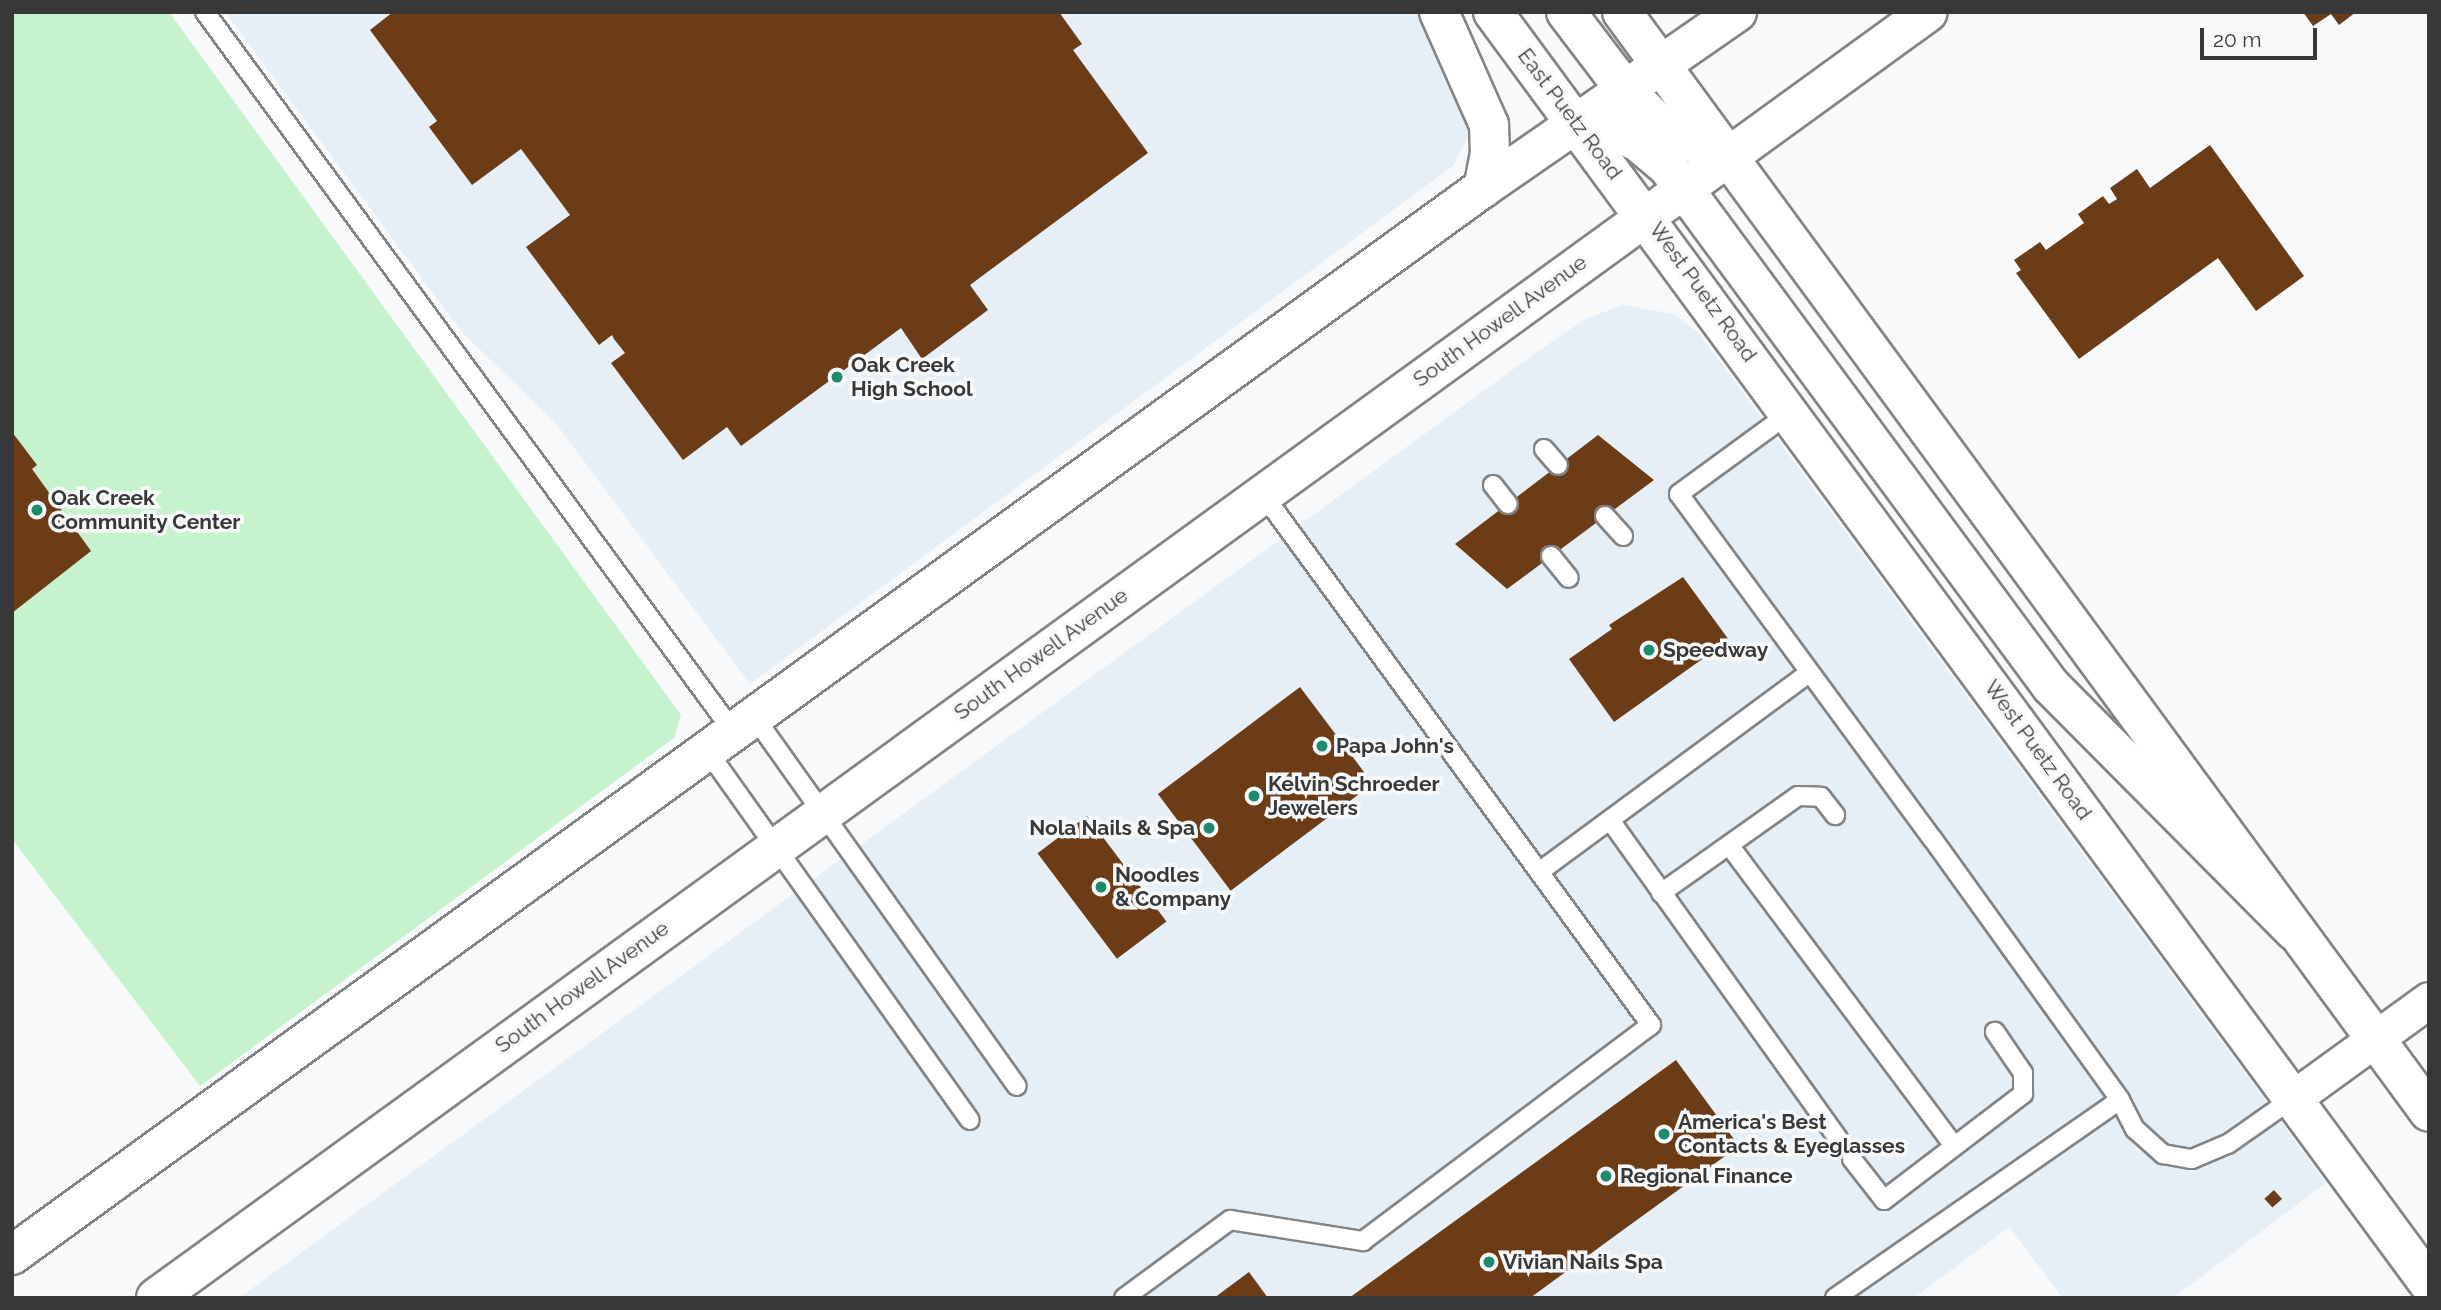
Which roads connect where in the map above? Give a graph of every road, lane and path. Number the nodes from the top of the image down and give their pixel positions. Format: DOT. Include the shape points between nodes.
graph roads {
  1 [pos="205,12"];
  2 [pos="1439,12"];
  3 [pos="1493,12"];
  4 [pos="1566,12"];
  5 [pos="1622,12"];
  6 [pos="1737,12"];
  7 [pos="1927,12"];
  8 [pos="1662,66"];
  9 [pos="1626,91"];
  10 [pos="1577,123"];
  11 [pos="1731,156"];
  12 [pos="1483,188"];
  13 [pos="1686,188"];
  14 [pos="1646,216"];
  15 [pos="1791,412"];
  16 [pos="1544,449"];
  17 [pos="1558,465"];
  18 [pos="1493,485"];
  19 [pos="1262,493"];
  20 [pos="1508,504"];
  21 [pos="1605,516"];
  22 [pos="1623,536"];
  23 [pos="1551,556"];
  24 [pos="1569,578"];
  25 [pos="1808,674"];
  26 [pos="730,731"];
  27 [pos="823,812"];
  28 [pos="1835,815"];
  29 [pos="1609,820"];
  30 [pos="1730,845"];
  31 [pos="775,846"];
  32 [pos="1539,872"];
  33 [pos="1661,894"];
  34 [pos="2294,931"];
  35 [pos="2429,1000"];
  36 [pos="1995,1032"];
  37 [pos="2376,1040"];
  38 [pos="1017,1086"];
  39 [pos="2292,1099"];
  40 [pos="2120,1100"];
  41 [pos="2429,1112"];
  42 [pos="970,1120"];
  43 [pos="1838,1139"];
  44 [pos="1954,1146"];
  45 [pos="1852,1159"];
  46 [pos="12,1255"];
  47 [pos="2429,1284"];
  48 [pos="156,1298"];
  49 [pos="1124,1298"];
  50 [pos="1835,1298"];
  1 -- 26 [label="lane"];
  2 -- 12 [label="main road" via="1489,125 1490,153"];
  3 -- 10 [label="main road, East Puetz Road"];
  4 -- 9 [label="main road"];
  5 -- 8 [label="main road"];
  6 -- 8 [label="main road"];
  7 -- 11 [label="main road, South Howell Avenue"];
  8 -- 9 [label="main road"];
  8 -- 11 [label="main road"];
  9 -- 10 [label="main road"];
  9 -- 11 [label="main road" via="1655,120 1689,142"];
  10 -- 12 [label="main road"];
  10 -- 13 [label="main road" via="1613,130 1639,142"];
  10 -- 14 [label="main road, East Puetz Road"];
  11 -- 13 [label="main road, South Howell Avenue"];
  11 -- 34 [label="main road"];
  12 -- 26 [label="main road"];
  13 -- 14 [label="main road, South Howell Avenue"];
  13 -- 34 [label="main road" via="2051,687"];
  14 -- 15 [label="main road, West Puetz Road"];
  14 -- 19 [label="main road, South Howell Avenue"];
  15 -- 25 [label="lane" via="1679,494"];
  15 -- 39 [label="main road, West Puetz Road"];
  16 -- 17 [label="lane"];
  18 -- 20 [label="lane"];
  19 -- 27 [label="main road, South Howell Avenue"];
  19 -- 32 [label="lane"];
  21 -- 22 [label="lane"];
  23 -- 24 [label="lane"];
  25 -- 29 [label="lane"];
  25 -- 40 [label="lane"];
  26 -- 27 [label="lane"];
  26 -- 31 [label="lane"];
  26 -- 46 [label="main road"];
  27 -- 31 [label="main road, South Howell Avenue"];
  27 -- 38 [label="lane"];
  28 -- 30 [label="lane" via="1821,797 1798,796"];
  29 -- 32 [label="lane"];
  29 -- 33 [label="lane"];
  30 -- 33 [label="lane"];
  30 -- 44 [label="lane"];
  31 -- 42 [label="lane"];
  31 -- 48 [label="main road, South Howell Avenue"];
  32 -- 49 [label="lane" via="1651,1025 1363,1241 1230,1220"];
  33 -- 43 [label="lane"];
  34 -- 37 [label="main road"];
  35 -- 37 [label="street"];
  36 -- 44 [label="lane" via="2023,1073 2023,1094"];
  37 -- 39 [label="street"];
  37 -- 41 [label="main road"];
  39 -- 40 [label="lane" via="2228,1144 2192,1159 2163,1154 2135,1129"];
  39 -- 47 [label="main road, West Puetz Road"];
  40 -- 50 [label="lane"];
  44 -- 45 [label="lane" via="1884,1200"];
}
